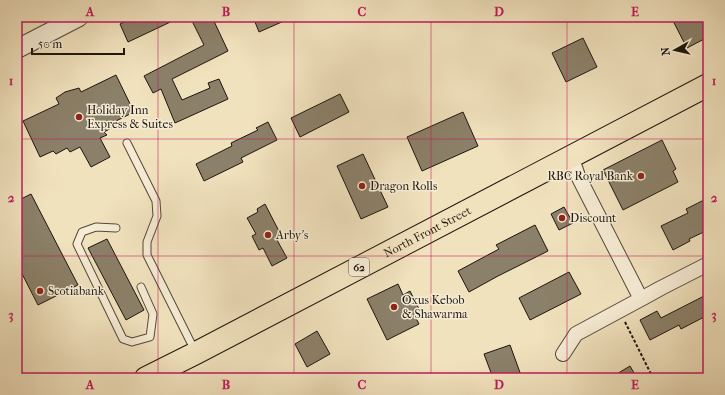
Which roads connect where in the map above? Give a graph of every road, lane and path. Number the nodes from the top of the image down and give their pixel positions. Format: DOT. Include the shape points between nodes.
graph roads {
  1 [pos="79,17"];
  2 [pos="17,48"];
  3 [pos="708,85"];
  4 [pos="127,143"];
  5 [pos="571,156"];
  6 [pos="116,228"];
  7 [pos="708,264"];
  8 [pos="140,287"];
  9 [pos="641,299"];
  10 [pos="620,311"];
  11 [pos="196,353"];
  12 [pos="563,354"];
  13 [pos="146,378"];
  14 [pos="653,378"];
  1 -- 2 [label="street"];
  3 -- 5 [label="main road, North Front Street / 62"];
  4 -- 11 [label="lane" via="156,201 157,216 147,242 148,255"];
  5 -- 9 [label="street" via="578,176"];
  5 -- 11 [label="main road, North Front Street / 62"];
  6 -- 8 [label="lane" via="96,227 82,232 76,244 123,339 132,342 150,337 153,314"];
  7 -- 9 [label="street"];
  9 -- 10 [label="street"];
  10 -- 12 [label="street" via="576,334"];
  10 -- 14 [label="path"];
  11 -- 13 [label="main road, North Front Street / 62"];
}
